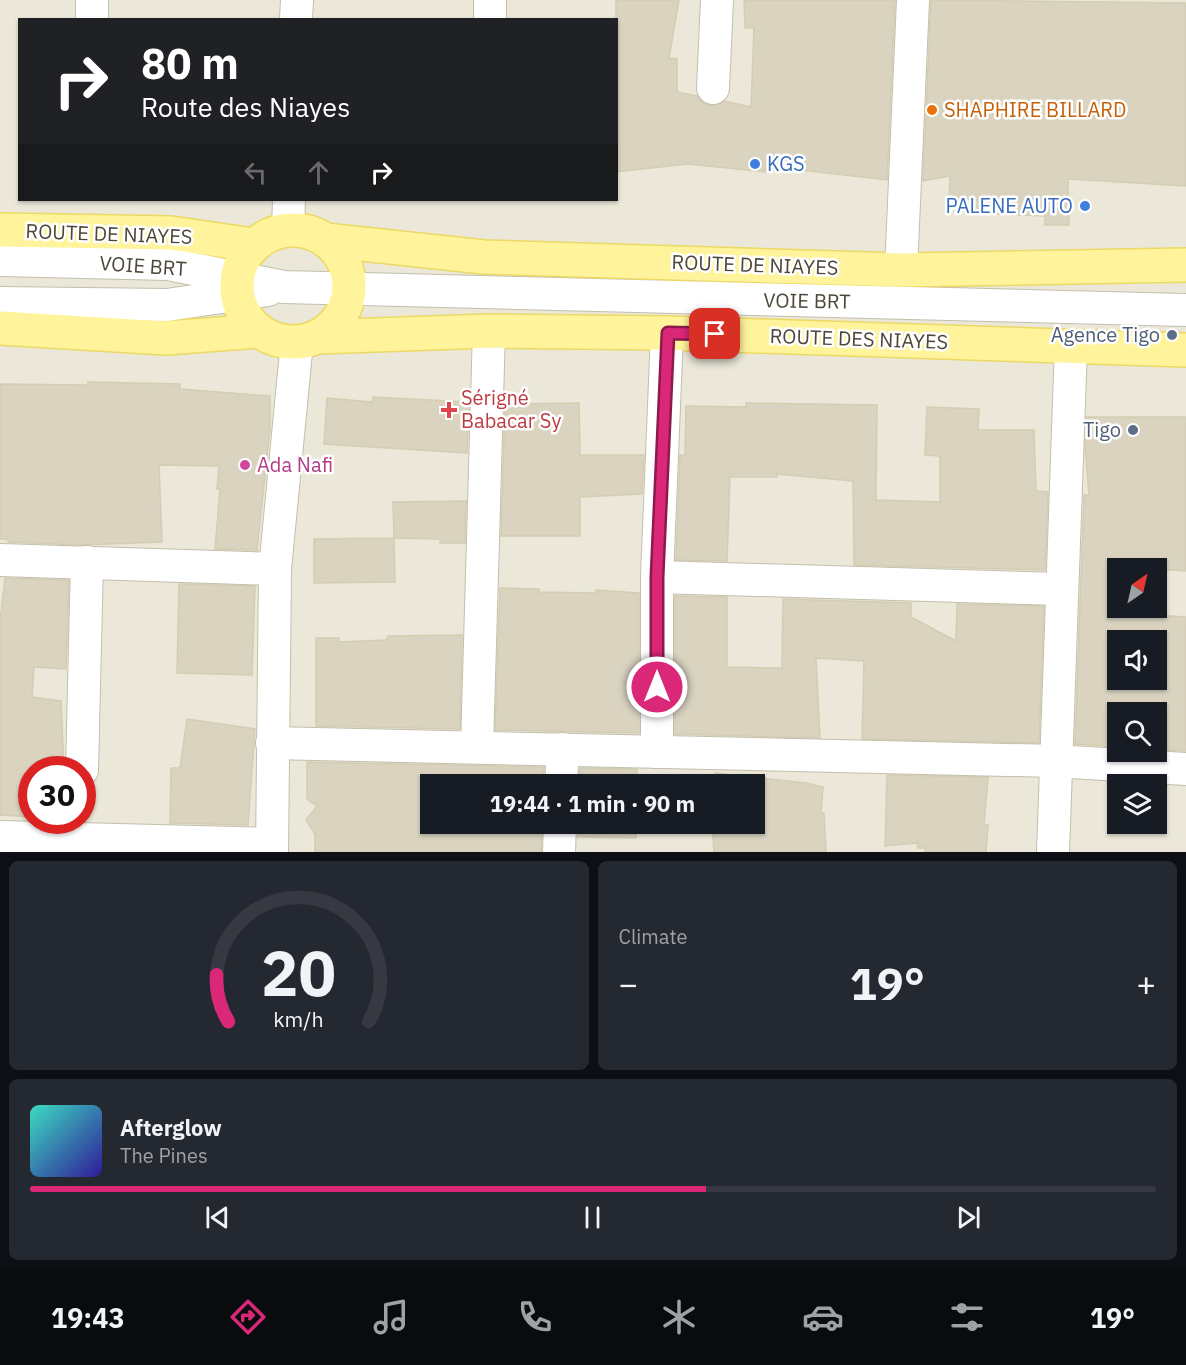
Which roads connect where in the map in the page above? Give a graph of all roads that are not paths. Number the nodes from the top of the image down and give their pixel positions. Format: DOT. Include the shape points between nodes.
graph roads {
  1 [pos="92,0"];
  2 [pos="297,0"];
  3 [pos="490,0"];
  4 [pos="717,0"];
  5 [pos="913,0"];
  6 [pos="92,18"];
  7 [pos="296,18"];
  8 [pos="490,18"];
  9 [pos="713,88"];
  10 [pos="289,215"];
  11 [pos="0,230"];
  12 [pos="325,240"];
  13 [pos="253,245"];
  14 [pos="0,260"];
  15 [pos="1186,265"];
  16 [pos="901,270"];
  17 [pos="237,287"];
  18 [pos="350,289"];
  19 [pos="0,303"];
  20 [pos="1186,310"];
  21 [pos="0,328"];
  22 [pos="259,331"];
  23 [pos="489,331"];
  24 [pos="668,333"];
  25 [pos="306,339"];
  26 [pos="1071,346"];
  27 [pos="1186,350"];
  28 [pos="0,560"];
  29 [pos="87,562"];
  30 [pos="275,569"];
  31 [pos="657,577"];
  32 [pos="1062,589"];
  33 [pos="272,743"];
  34 [pos="477,747"];
  35 [pos="562,749"];
  36 [pos="657,752"];
  37 [pos="82,756"];
  38 [pos="1055,761"];
  39 [pos="1186,769"];
  40 [pos="561,774"];
  41 [pos="560,834"];
  42 [pos="0,837"];
  43 [pos="79,838"];
  44 [pos="272,848"];
  45 [pos="559,852"];
  46 [pos="1053,852"];
  1 -- 6 [label="street"];
  2 -- 7 [label="street"];
  3 -- 8 [label="street"];
  4 -- 9 [label="street"];
  5 -- 16 [label="street"];
  10 -- 12 [label="main road, ROUTE DE NIAYES" via="308,232"];
  10 -- 13 [label="main road, ROUTE DE NIAYES"];
  11 -- 13 [label="main road, ROUTE DE NIAYES" via="171,233"];
  12 -- 16 [label="main road, ROUTE DE NIAYES" via="484,257"];
  12 -- 18 [label="main road" via="339,254"];
  13 -- 17 [label="main road" via="242,261"];
  14 -- 17 [label="street, VOIE BRT" via="168,264"];
  15 -- 16 [label="main road, ROUTE DE NIAYES"];
  17 -- 18 [label="street, VOIE BRT"];
  17 -- 19 [label="street, VOIE BRT" via="167,305"];
  17 -- 22 [label="main road" via="246,317"];
  18 -- 20 [label="street, VOIE BRT"];
  18 -- 25 [label="main road" via="332,326"];
  21 -- 22 [label="main road" via="166,338"];
  22 -- 25 [label="main road" via="277,339"];
  23 -- 24 [label="main road, ROUTE DES NIAYES"];
  23 -- 25 [label="main road, ROUTE DES NIAYES"];
  23 -- 34 [label="street"];
  24 -- 26 [label="main road, ROUTE DES NIAYES"];
  24 -- 31 [label="street"];
  25 -- 30 [label="street"];
  26 -- 27 [label="main road, ROUTE DES NIAYES"];
  26 -- 32 [label="street"];
  28 -- 29 [label="street"];
  29 -- 30 [label="street"];
  29 -- 37 [label="street"];
  30 -- 33 [label="street"];
  31 -- 32 [label="street"];
  31 -- 36 [label="street"];
  32 -- 38 [label="street"];
  33 -- 34 [label="street"];
  33 -- 44 [label="street"];
  34 -- 35 [label="street"];
  35 -- 36 [label="street"];
  35 -- 40 [label="street"];
  36 -- 38 [label="street"];
  38 -- 39 [label="street"];
  38 -- 46 [label="street"];
  41 -- 45 [label="street"];
  42 -- 43 [label="street"];
  43 -- 44 [label="street"];
}
